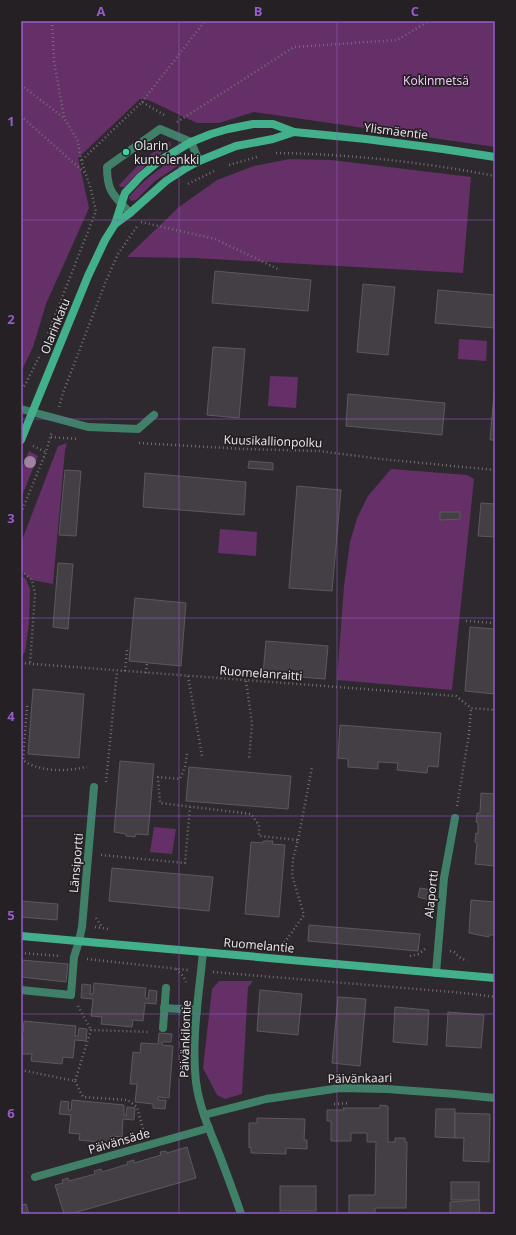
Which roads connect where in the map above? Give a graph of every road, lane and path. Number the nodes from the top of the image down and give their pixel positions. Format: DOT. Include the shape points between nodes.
graph roads {
  1 [pos="52,21"];
  2 [pos="205,21"];
  3 [pos="429,21"];
  4 [pos="21,85"];
  5 [pos="142,102"];
  6 [pos="21,116"];
  7 [pos="64,118"];
  8 [pos="177,122"];
  9 [pos="294,132"];
  10 [pos="191,142"];
  11 [pos="273,153"];
  12 [pos="259,157"];
  13 [pos="495,157"];
  14 [pos="199,161"];
  15 [pos="223,166"];
  16 [pos="216,170"];
  17 [pos="86,174"];
  18 [pos="495,176"];
  19 [pos="182,187"];
  20 [pos="122,204"];
  21 [pos="130,213"];
  22 [pos="146,216"];
  23 [pos="140,222"];
  24 [pos="115,224"];
  25 [pos="278,270"];
  26 [pos="46,339"];
  27 [pos="40,353"];
  28 [pos="21,389"];
  29 [pos="21,409"];
  30 [pos="32,413"];
  31 [pos="154,415"];
  32 [pos="56,418"];
  33 [pos="50,437"];
  34 [pos="80,439"];
  35 [pos="21,440"];
  36 [pos="134,443"];
  37 [pos="495,470"];
  38 [pos="21,512"];
  39 [pos="21,571"];
  40 [pos="466,621"];
  41 [pos="495,623"];
  42 [pos="127,650"];
  43 [pos="21,663"];
  44 [pos="147,663"];
  45 [pos="30,664"];
  46 [pos="125,671"];
  47 [pos="146,673"];
  48 [pos="188,676"];
  49 [pos="246,681"];
  50 [pos="27,706"];
  51 [pos="471,708"];
  52 [pos="495,710"];
  53 [pos="187,754"];
  54 [pos="202,756"];
  55 [pos="249,760"];
  56 [pos="87,767"];
  57 [pos="312,767"];
  58 [pos="94,787"];
  59 [pos="190,807"];
  60 [pos="455,818"];
  61 [pos="298,840"];
  62 [pos="99,855"];
  63 [pos="21,936"];
  64 [pos="79,941"];
  65 [pos="282,946"];
  66 [pos="21,952"];
  67 [pos="203,952"];
  68 [pos="74,957"];
  69 [pos="201,972"];
  70 [pos="436,973"];
  71 [pos="495,978"];
  72 [pos="166,988"];
  73 [pos="21,990"];
  74 [pos="71,995"];
  75 [pos="495,997"];
  76 [pos="164,1008"];
  77 [pos="197,1010"];
  78 [pos="163,1028"];
  79 [pos="91,1030"];
  80 [pos="21,1070"];
  81 [pos="75,1081"];
  82 [pos="495,1098"];
  83 [pos="351,1103"];
  84 [pos="328,1104"];
  85 [pos="204,1115"];
  86 [pos="209,1128"];
  87 [pos="147,1145"];
  88 [pos="35,1177"];
  89 [pos="241,1214"];
  1 -- 7 [label="path" via="54,62"];
  2 -- 5 [label="path"];
  3 -- 8 [label="path" via="397,40 294,47"];
  4 -- 7 [label="path"];
  6 -- 17 [label="path"];
  7 -- 17 [label="path" via="78,141"];
  9 -- 10 [label="main road, Ylismäentie" via="273,124 253,124 228,129"];
  9 -- 13 [label="main road, Ylismäentie"];
  9 -- 14 [label="main road, Ylismäentie" via="236,146"];
  10 -- 14 [label="street"];
  10 -- 20 [label="main road, Olarinkatu" via="159,161 141,176 125,193"];
  10 -- 20 [label="street" via="160,129 107,167 111,193"];
  11 -- 18 [label="path" via="323,153 406,161"];
  12 -- 15 [label="path"];
  14 -- 21 [label="main road, Olarinkatu" via="166,181"];
  16 -- 19 [label="path"];
  17 -- 26 [label="path" via="96,211"];
  20 -- 21 [label="street"];
  20 -- 24 [label="main road, Olarinkatu"];
  21 -- 24 [label="main road, Olarinkatu"];
  22 -- 23 [label="path"];
  23 -- 25 [label="path" via="215,239"];
  23 -- 32 [label="path" via="118,254 106,281"];
  24 -- 30 [label="main road, Olarinkatu" via="88,276"];
  27 -- 28 [label="path"];
  29 -- 30 [label="street"];
  30 -- 32 [label="street"];
  30 -- 35 [label="main road, Olarinkatu"];
  31 -- 32 [label="street" via="138,430 88,427"];
  32 -- 33 [label="path"];
  33 -- 34 [label="path"];
  33 -- 38 [label="path"];
  36 -- 37 [label="path, Kuusikallionpolku" via="319,450"];
  39 -- 45 [label="path" via="32,580 35,594"];
  40 -- 41 [label="path"];
  42 -- 46 [label="path"];
  43 -- 45 [label="path, Ruomelanraitti"];
  44 -- 47 [label="path"];
  45 -- 46 [label="path, Ruomelanraitti"];
  46 -- 47 [label="path, Ruomelanraitti"];
  47 -- 48 [label="path, Ruomelanraitti"];
  48 -- 49 [label="path, Ruomelanraitti"];
  48 -- 54 [label="path"];
  49 -- 51 [label="path, Ruomelanraitti" via="456,696"];
  49 -- 55 [label="path" via="252,723"];
  50 -- 56 [label="path" via="23,760 30,765 62,770"];
  51 -- 52 [label="path"];
  51 -- 60 [label="path"];
  53 -- 59 [label="path" via="180,779 158,777 160,803"];
  57 -- 61 [label="path"];
  58 -- 64 [label="street, Länsiportti"];
  59 -- 61 [label="path" via="250,814 259,825 259,836"];
  59 -- 62 [label="path" via="185,863"];
  60 -- 70 [label="street, Alaportti" via="444,878"];
  61 -- 65 [label="path" via="292,875 304,916"];
  63 -- 64 [label="main road, Ruomelantie"];
  64 -- 67 [label="main road, Ruomelantie"];
  64 -- 68 [label="street, Länsiportti"];
  66 -- 68 [label="path"];
  67 -- 69 [label="street, Päivänkilontie"];
  67 -- 70 [label="main road, Ruomelantie"];
  68 -- 69 [label="path"];
  68 -- 74 [label="street, Länsiportti"];
  69 -- 75 [label="path" via="464,992"];
  69 -- 77 [label="street, Päivänkilontie"];
  70 -- 71 [label="main road, Ruomelantie"];
  72 -- 76 [label="street"];
  73 -- 74 [label="street"];
  74 -- 79 [label="path"];
  76 -- 77 [label="street"];
  76 -- 78 [label="street"];
  77 -- 85 [label="street, Päivänkilontie" via="194,1062 196,1084"];
  78 -- 79 [label="path" via="153,1032"];
  79 -- 81 [label="path"];
  80 -- 81 [label="path"];
  81 -- 87 [label="path" via="83,1097 128,1100 137,1107"];
  82 -- 85 [label="street, Päivänkaari" via="387,1089 340,1088 266,1099"];
  83 -- 84 [label="path"];
  85 -- 86 [label="street, Päivänkilontie"];
  86 -- 87 [label="street, Päivänsäde"];
  86 -- 89 [label="street, Päivänkilontie"];
  87 -- 88 [label="street, Päivänsäde"];
}
